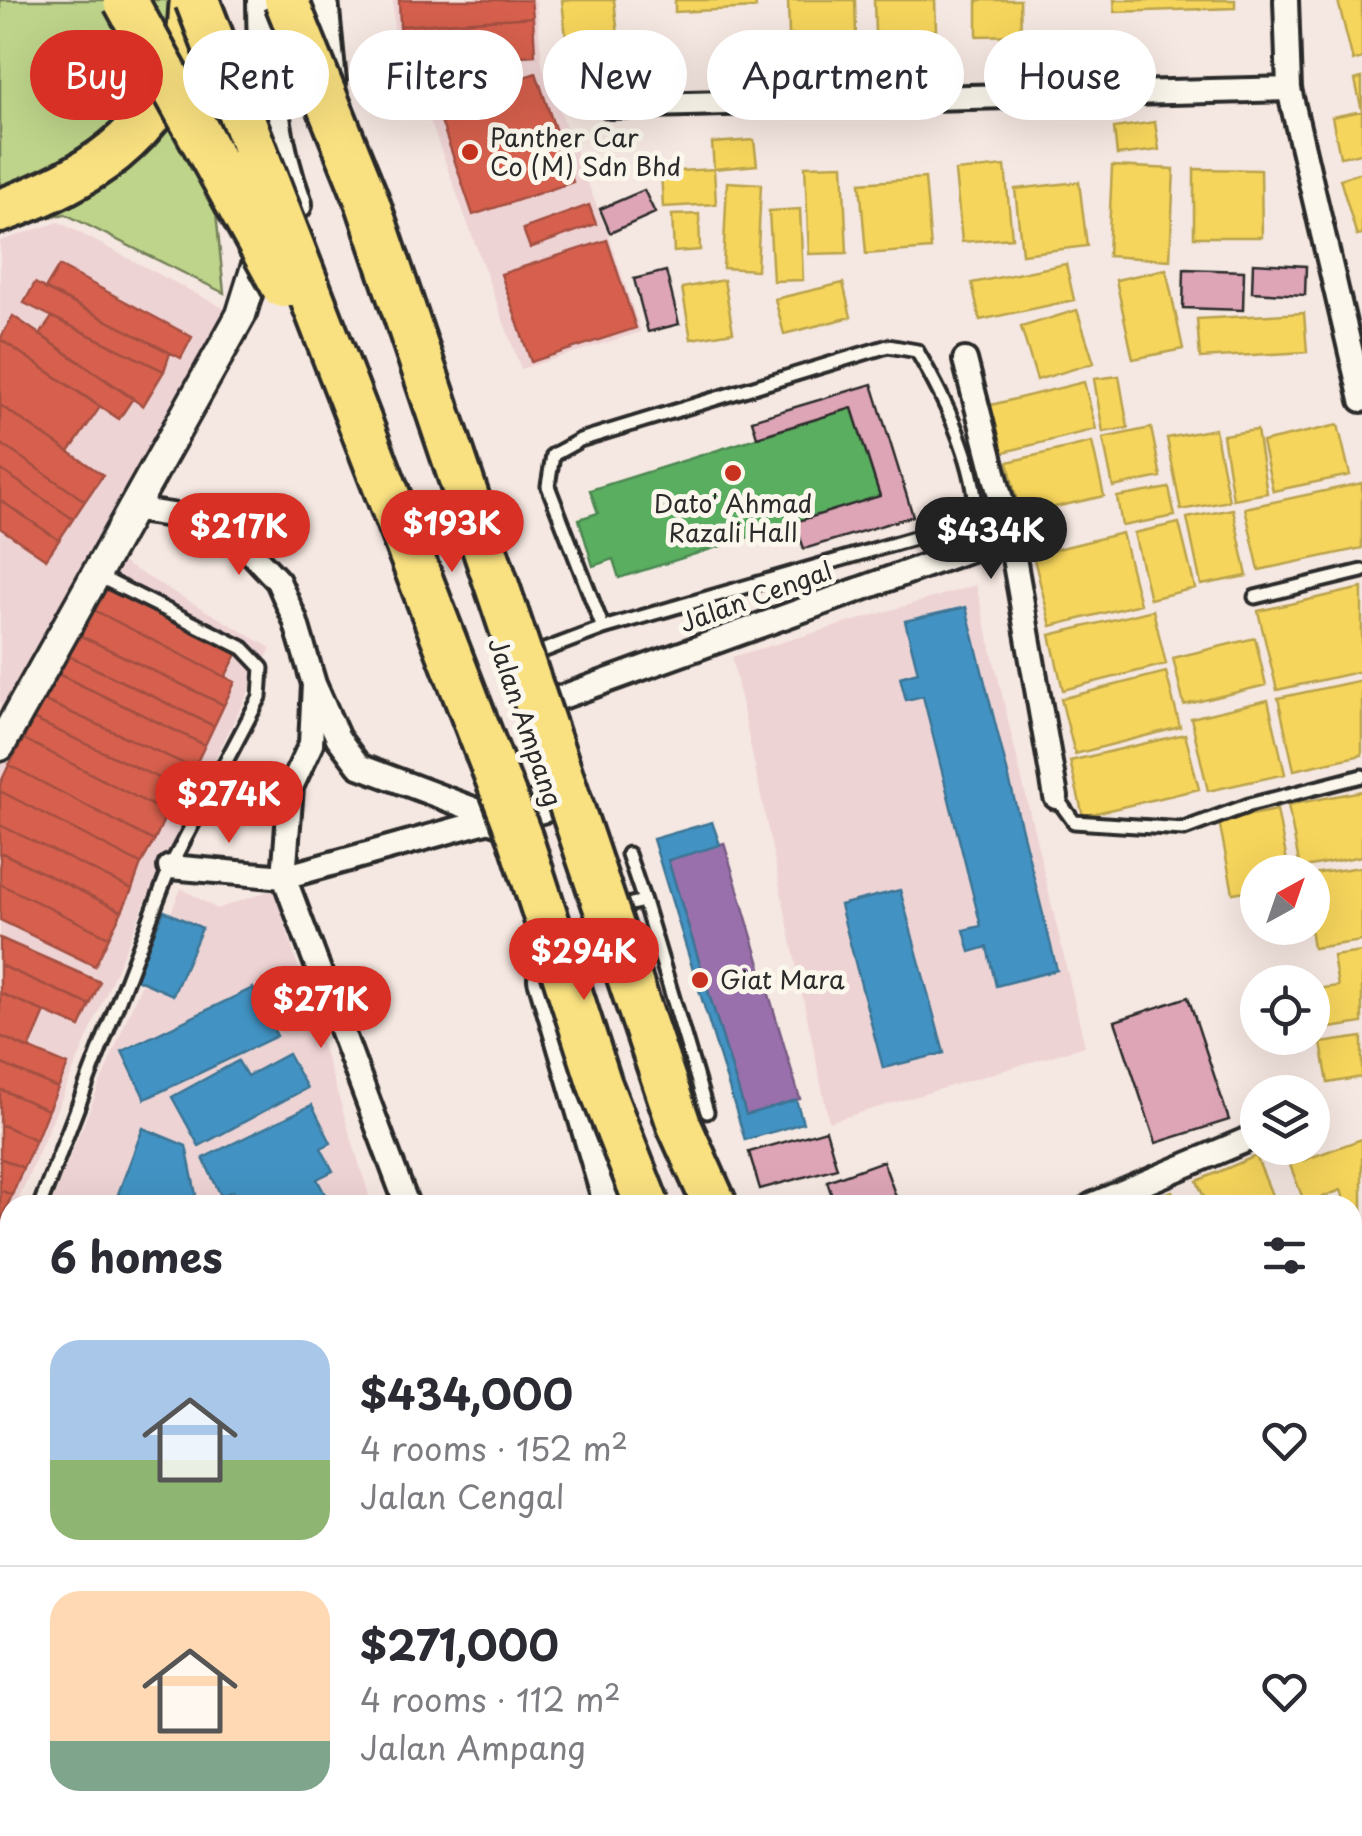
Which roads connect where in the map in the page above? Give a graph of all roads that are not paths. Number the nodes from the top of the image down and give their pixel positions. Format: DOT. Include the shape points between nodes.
graph roads {
  1 [pos="125,0"];
  2 [pos="194,0"];
  3 [pos="264,0"];
  4 [pos="286,0"];
  5 [pos="321,0"];
  6 [pos="1286,0"];
  7 [pos="1289,88"];
  8 [pos="687,104"];
  9 [pos="285,175"];
  10 [pos="0,211"];
  11 [pos="965,360"];
  12 [pos="1362,400"];
  13 [pos="363,431"];
  14 [pos="131,508"];
  15 [pos="1010,535"];
  16 [pos="1362,571"];
  17 [pos="94,574"];
  18 [pos="1255,597"];
  19 [pos="603,628"];
  20 [pos="506,665"];
  21 [pos="314,684"];
  22 [pos="522,712"];
  23 [pos="0,746"];
  24 [pos="1362,776"];
  25 [pos="1056,796"];
  26 [pos="552,803"];
  27 [pos="497,818"];
  28 [pos="628,854"];
  29 [pos="170,866"];
  30 [pos="284,877"];
  31 [pos="644,901"];
  32 [pos="590,914"];
  33 [pos="706,1112"];
  34 [pos="1240,1143"];
  35 [pos="44,1195"];
  36 [pos="404,1195"];
  37 [pos="609,1195"];
  38 [pos="643,1195"];
  39 [pos="694,1195"];
  40 [pos="710,1195"];
  41 [pos="1116,1195"];
  1 -- 13 [label="highway, bridge"];
  2 -- 10 [label="highway" via="187,44 158,108 138,131 97,166"];
  2 -- 13 [label="highway, bridge"];
  3 -- 9 [label="main road" via="264,68"];
  4 -- 40 [label="highway, bridge" via="366,198 679,1125"];
  5 -- 20 [label="main road, Jalan Ampang" via="340,178"];
  6 -- 7 [label="street"];
  7 -- 8 [label="street"];
  7 -- 12 [label="street"];
  9 -- 14 [label="street" via="241,316"];
  9 -- 27 [label="main road" via="348,350"];
  11 -- 15 [label="street"];
  13 -- 38 [label="highway, bridge" via="520,837"];
  14 -- 17 [label="street"];
  14 -- 21 [label="street" via="211,520 244,545 278,582"];
  15 -- 22 [label="street, Jalan Cengal"];
  15 -- 25 [label="street"];
  16 -- 18 [label="lane"];
  17 -- 23 [label="street"];
  17 -- 29 [label="lane" via="244,648 262,668 260,696"];
  19 -- 19 [label="lane" via="548,486 553,455 580,440 888,346 917,352 976,484 976,512 949,528"];
  19 -- 20 [label="lane"];
  20 -- 22 [label="main road, Jalan Ampang"];
  21 -- 27 [label="street" via="359,766"];
  21 -- 30 [label="street" via="311,744 290,787"];
  22 -- 26 [label="main road, Jalan Ampang"];
  24 -- 25 [label="lane" via="1184,829 1074,822"];
  26 -- 27 [label="main road"];
  26 -- 32 [label="main road, Jalan Ampang"];
  27 -- 30 [label="street"];
  27 -- 37 [label="main road"];
  28 -- 31 [label="lane"];
  29 -- 30 [label="street"];
  29 -- 35 [label="lane"];
  30 -- 36 [label="street"];
  31 -- 32 [label="lane"];
  31 -- 33 [label="lane"];
  32 -- 39 [label="main road, Jalan Ampang"];
  34 -- 41 [label="street"];
}
